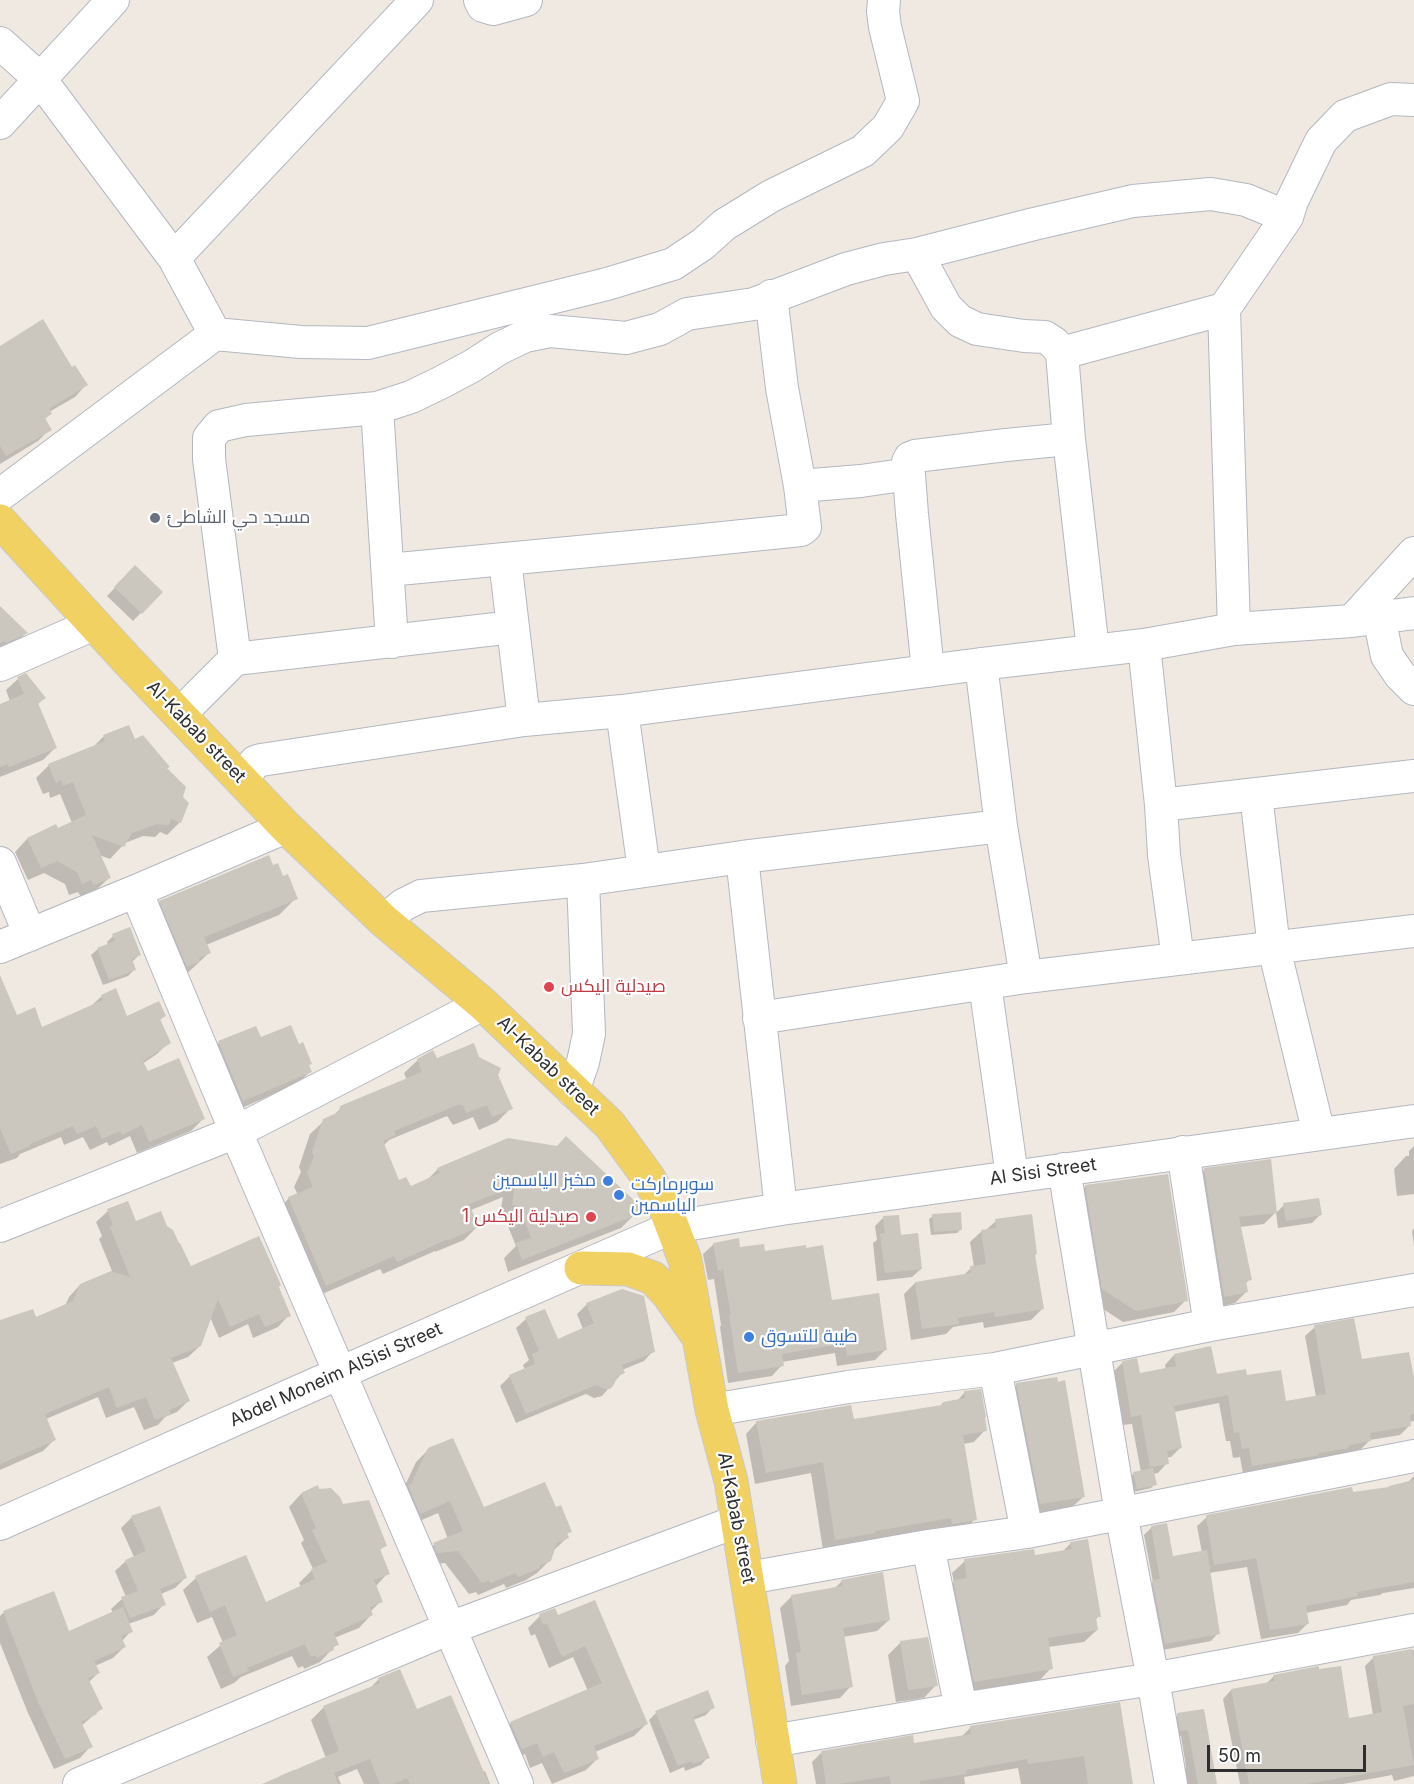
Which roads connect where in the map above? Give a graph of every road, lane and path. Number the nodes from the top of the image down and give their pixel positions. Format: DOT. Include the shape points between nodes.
graph roads {
  1 [pos="113,0"];
  2 [pos="417,0"];
  3 [pos="480,0"];
  4 [pos="526,0"];
  5 [pos="884,0"];
  6 [pos="0,43"];
  7 [pos="40,79"];
  8 [pos="1414,100"];
  9 [pos="0,123"];
  10 [pos="1287,217"];
  11 [pos="917,254"];
  12 [pos="174,258"];
  13 [pos="771,296"];
  14 [pos="1224,309"];
  15 [pos="215,334"];
  16 [pos="1062,353"];
  17 [pos="377,408"];
  18 [pos="1068,439"];
  19 [pos="909,474"];
  20 [pos="800,486"];
  21 [pos="0,495"];
  22 [pos="0,521"];
  23 [pos="1414,553"];
  24 [pos="505,560"];
  25 [pos="388,570"];
  26 [pos="1414,613"];
  27 [pos="1365,619"];
  28 [pos="94,624"];
  29 [pos="513,627"];
  30 [pos="1234,629"];
  31 [pos="392,642"];
  32 [pos="1144,645"];
  33 [pos="1093,650"];
  34 [pos="235,659"];
  35 [pos="0,664"];
  36 [pos="981,664"];
  37 [pos="928,671"];
  38 [pos="1414,689"];
  39 [pos="622,711"];
  40 [pos="180,714"];
  41 [pos="524,720"];
  42 [pos="1414,776"];
  43 [pos="242,780"];
  44 [pos="1256,795"];
  45 [pos="1161,805"];
  46 [pos="1001,826"];
  47 [pos="286,827"];
  48 [pos="742,856"];
  49 [pos="0,863"];
  50 [pos="644,870"];
  51 [pos="583,880"];
  52 [pos="136,891"];
  53 [pos="384,921"];
  54 [pos="1414,931"];
  55 [pos="30,935"];
  56 [pos="0,947"];
  57 [pos="1274,948"];
  58 [pos="1178,959"];
  59 [pos="1026,977"];
  60 [pos="985,984"];
  61 [pos="483,1004"];
  62 [pos="759,1018"];
  63 [pos="573,1091"];
  64 [pos="1414,1121"];
  65 [pos="236,1132"];
  66 [pos="1319,1134"];
  67 [pos="1183,1152"];
  68 [pos="1064,1169"];
  69 [pos="1012,1176"];
  70 [pos="781,1209"];
  71 [pos="0,1226"];
  72 [pos="674,1227"];
  73 [pos="581,1268"];
  74 [pos="1414,1290"];
  75 [pos="1210,1325"];
  76 [pos="699,1337"];
  77 [pos="1094,1348"];
  78 [pos="995,1369"];
  79 [pos="340,1373"];
  80 [pos="712,1410"];
  81 [pos="1414,1456"];
  82 [pos="1121,1513"];
  83 [pos="738,1521"];
  84 [pos="0,1524"];
  85 [pos="1027,1532"];
  86 [pos="928,1546"];
  87 [pos="748,1578"];
  88 [pos="450,1628"];
  89 [pos="1414,1630"];
  90 [pos="1153,1679"];
  91 [pos="961,1709"];
  92 [pos="772,1741"];
  93 [pos="78,1784"];
  94 [pos="518,1784"];
  95 [pos="780,1784"];
  96 [pos="1171,1784"];
  1 -- 7 [label="street"];
  2 -- 12 [label="street"];
  3 -- 4 [label="street" via="483,6 493,9"];
  5 -- 15 [label="street" via="885,27 903,101 888,127 863,151 771,196 673,264 368,343"];
  6 -- 7 [label="street"];
  7 -- 9 [label="street"];
  7 -- 12 [label="street"];
  8 -- 10 [label="street" via="1391,99 1345,116 1321,141"];
  10 -- 11 [label="street" via="1246,200 1211,194 1167,197 1133,201"];
  10 -- 14 [label="street"];
  11 -- 13 [label="street" via="846,269"];
  11 -- 16 [label="street" via="946,307 960,321 977,329 1044,337"];
  12 -- 15 [label="street"];
  13 -- 17 [label="street" via="745,306 687,314 660,329 626,338 550,331 525,336 440,383"];
  13 -- 20 [label="street" via="782,388"];
  14 -- 16 [label="street"];
  14 -- 30 [label="street"];
  15 -- 21 [label="street"];
  16 -- 18 [label="street"];
  17 -- 25 [label="street"];
  17 -- 34 [label="street" via="246,420 219,426 209,438"];
  18 -- 19 [label="street" via="915,456 908,462"];
  18 -- 33 [label="street"];
  19 -- 20 [label="street"];
  19 -- 37 [label="street"];
  20 -- 24 [label="street" via="806,523 801,530"];
  22 -- 28 [label="main road, Al-Kabab street"];
  23 -- 27 [label="street"];
  24 -- 25 [label="street"];
  24 -- 29 [label="street"];
  25 -- 31 [label="street"];
  26 -- 27 [label="street"];
  27 -- 30 [label="street"];
  27 -- 38 [label="street" via="1400,675"];
  28 -- 35 [label="street"];
  28 -- 40 [label="main road, Al-Kabab street"];
  29 -- 31 [label="street"];
  29 -- 41 [label="street"];
  30 -- 32 [label="street"];
  31 -- 34 [label="street"];
  32 -- 33 [label="street"];
  32 -- 45 [label="street"];
  33 -- 36 [label="street"];
  34 -- 40 [label="street"];
  36 -- 37 [label="street"];
  36 -- 46 [label="street"];
  37 -- 39 [label="street"];
  39 -- 41 [label="street"];
  39 -- 50 [label="street"];
  40 -- 43 [label="main road, Al-Kabab street"];
  41 -- 43 [label="street" via="261,760"];
  42 -- 44 [label="street"];
  43 -- 47 [label="main road, Al-Kabab street"];
  44 -- 45 [label="street"];
  44 -- 57 [label="street"];
  45 -- 58 [label="street"];
  46 -- 48 [label="street"];
  46 -- 59 [label="street"];
  47 -- 52 [label="street"];
  47 -- 53 [label="main road, Al-Kabab street"];
  48 -- 50 [label="street"];
  48 -- 62 [label="street"];
  49 -- 55 [label="street"];
  50 -- 51 [label="street"];
  51 -- 53 [label="street" via="421,896"];
  51 -- 63 [label="street" via="589,1034"];
  52 -- 55 [label="street"];
  52 -- 65 [label="street"];
  53 -- 61 [label="main road, Al-Kabab street"];
  54 -- 57 [label="street"];
  55 -- 56 [label="street"];
  57 -- 58 [label="street"];
  57 -- 66 [label="street"];
  58 -- 59 [label="street"];
  59 -- 60 [label="street"];
  60 -- 62 [label="street"];
  60 -- 69 [label="street"];
  61 -- 63 [label="main road, Al-Kabab street"];
  61 -- 65 [label="street"];
  62 -- 70 [label="street"];
  63 -- 72 [label="main road, Al-Kabab street" via="610,1125 631,1153"];
  64 -- 66 [label="street, Al Sisi Street"];
  65 -- 71 [label="street"];
  65 -- 79 [label="street"];
  66 -- 67 [label="street, Al Sisi Street"];
  67 -- 68 [label="street, Al Sisi Street"];
  67 -- 75 [label="street"];
  68 -- 69 [label="street, Al Sisi Street"];
  68 -- 77 [label="street"];
  69 -- 70 [label="street, Al Sisi Street"];
  70 -- 72 [label="street, Al Sisi Street"];
  72 -- 73 [label="street, Abdel Moneim AlSisi Street"];
  72 -- 76 [label="main road, Al-Kabab street" via="685,1260"];
  73 -- 76 [label="main road" via="628,1269 653,1278"];
  73 -- 79 [label="street, Abdel Moneim AlSisi Street"];
  74 -- 75 [label="street"];
  75 -- 77 [label="street"];
  76 -- 80 [label="main road, Al-Kabab street"];
  77 -- 78 [label="street"];
  77 -- 82 [label="street"];
  78 -- 80 [label="street" via="848,1387"];
  78 -- 85 [label="street"];
  79 -- 84 [label="street, Abdel Moneim AlSisi Street"];
  79 -- 88 [label="street"];
  80 -- 83 [label="main road, Al-Kabab street"];
  81 -- 82 [label="street"];
  82 -- 85 [label="street"];
  82 -- 90 [label="street"];
  83 -- 87 [label="main road, Al-Kabab street"];
  83 -- 88 [label="street"];
  85 -- 86 [label="street"];
  86 -- 87 [label="street"];
  86 -- 91 [label="street"];
  87 -- 92 [label="main road, Al-Kabab street"];
  88 -- 93 [label="street"];
  88 -- 94 [label="street"];
  89 -- 90 [label="street"];
  90 -- 91 [label="street"];
  90 -- 96 [label="street"];
  91 -- 92 [label="street"];
  92 -- 95 [label="main road, Al-Kabab street"];
}
